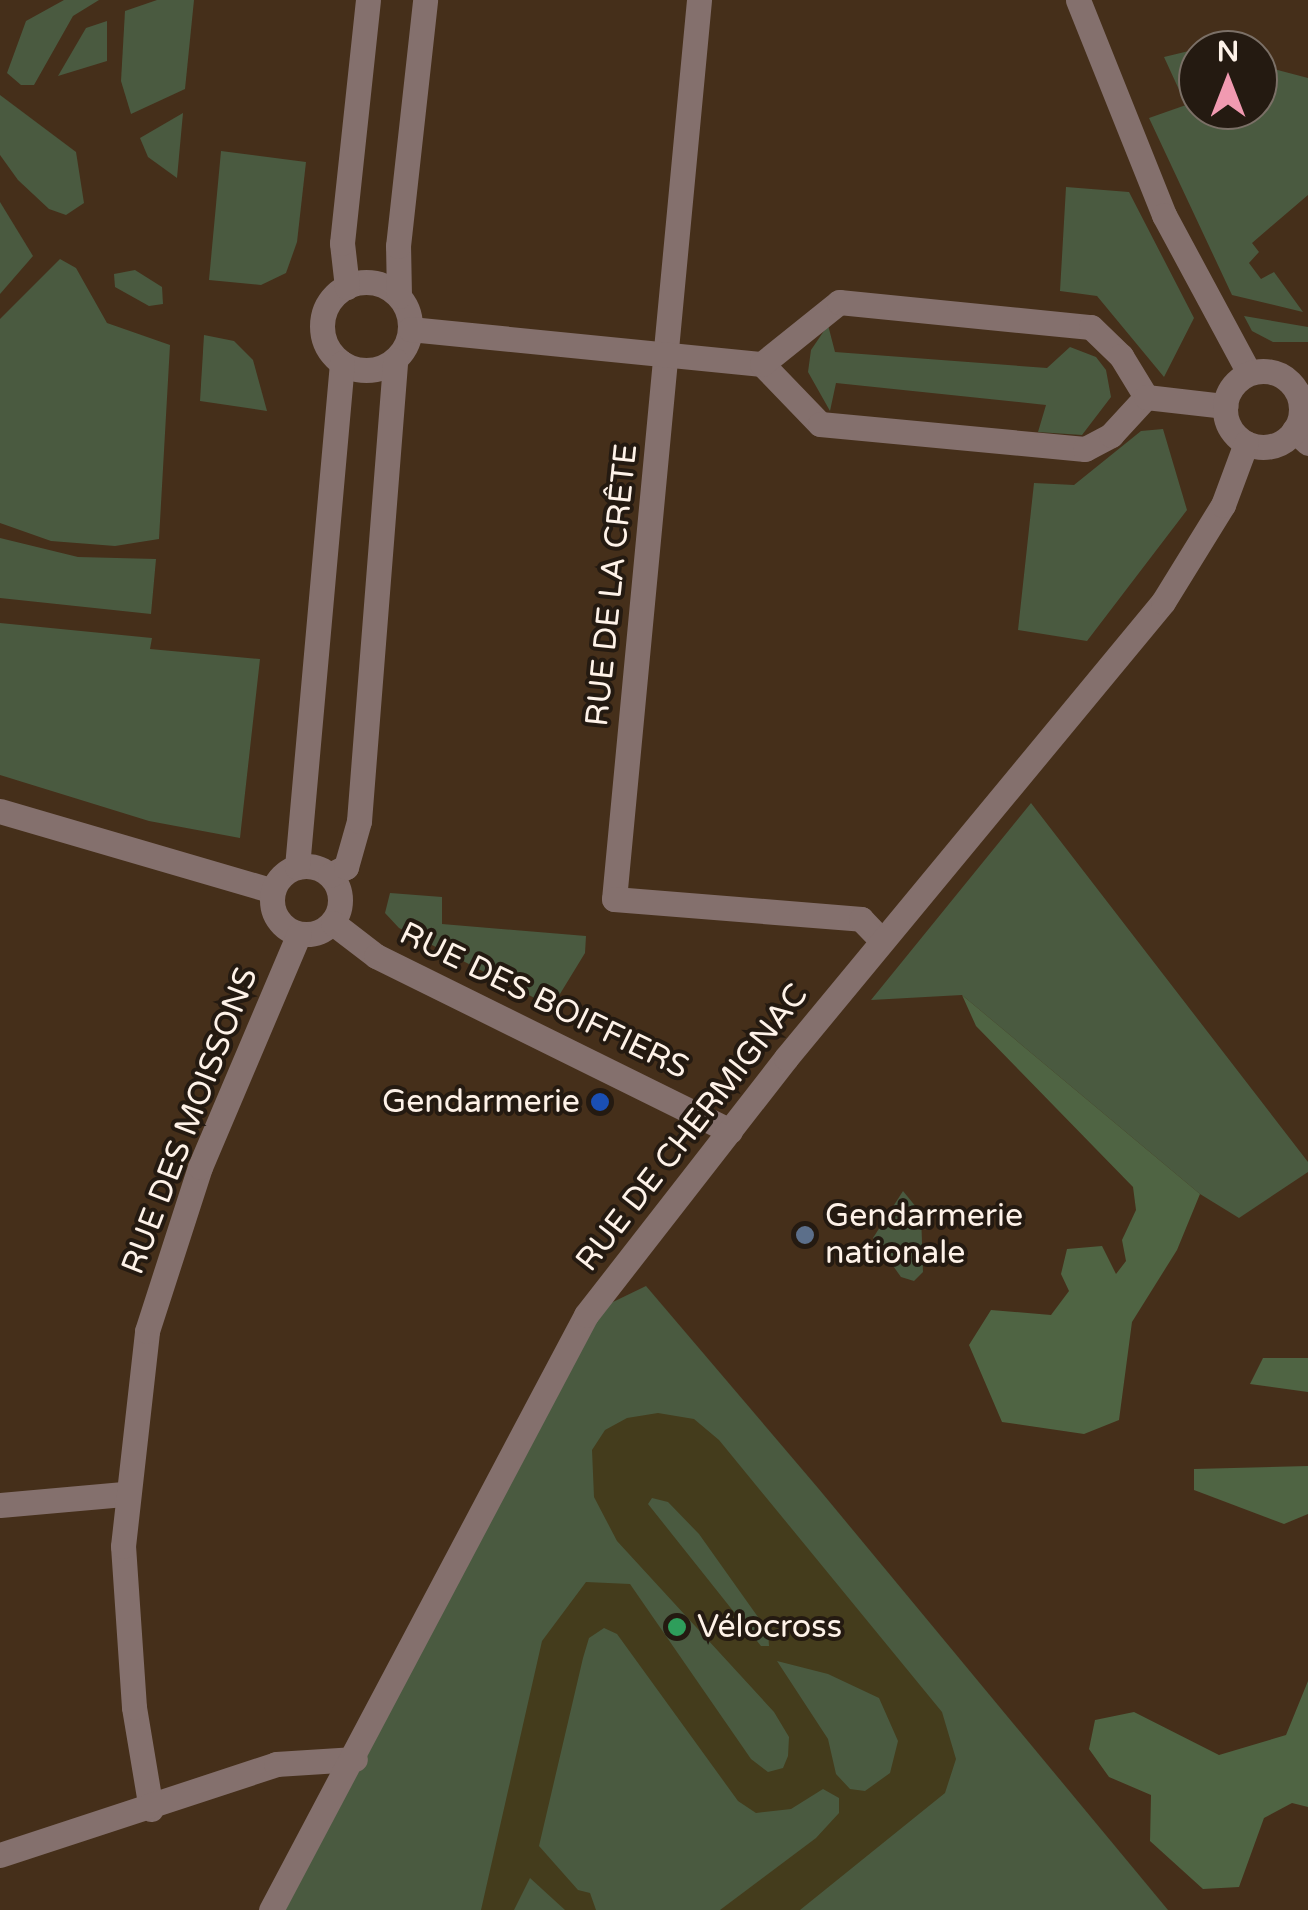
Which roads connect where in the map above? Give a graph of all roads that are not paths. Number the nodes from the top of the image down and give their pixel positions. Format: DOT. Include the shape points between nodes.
graph roads {
  1 [pos="368,0"];
  2 [pos="426,0"];
  3 [pos="699,0"];
  4 [pos="1078,0"];
  5 [pos="348,286"];
  6 [pos="398,296"];
  7 [pos="410,329"];
  8 [pos="667,355"];
  9 [pos="395,360"];
  10 [pos="342,362"];
  11 [pos="762,364"];
  12 [pos="1250,374"];
  13 [pos="1300,379"];
  14 [pos="1146,397"];
  15 [pos="1225,406"];
  16 [pos="1301,436"];
  17 [pos="1246,443"];
  18 [pos="0,811"];
  19 [pos="297,867"];
  20 [pos="330,875"];
  21 [pos="272,891"];
  22 [pos="333,923"];
  23 [pos="299,934"];
  24 [pos="882,941"];
  25 [pos="730,1132"];
  26 [pos="124,1494"];
  27 [pos="0,1505"];
  28 [pos="355,1758"];
  29 [pos="151,1809"];
  30 [pos="0,1855"];
  31 [pos="271,1910"];
  1 -- 5 [label="street" via="342,244"];
  2 -- 6 [label="street"];
  3 -- 8 [label="street, RUE DE LA CRÊTE"];
  4 -- 12 [label="street" via="1164,216"];
  5 -- 6 [label="street" via="374,282"];
  5 -- 10 [label="street" via="333,297 322,324 324,339"];
  6 -- 7 [label="street"];
  7 -- 8 [label="street"];
  7 -- 9 [label="street"];
  8 -- 11 [label="street"];
  8 -- 24 [label="street, RUE DE LA CRÊTE" via="614,899 861,919"];
  9 -- 10 [label="street" via="369,370"];
  9 -- 20 [label="street" via="359,821 346,867"];
  10 -- 19 [label="street"];
  11 -- 14 [label="street" via="820,424 1085,450 1111,435"];
  11 -- 14 [label="street" via="839,302 1091,327 1121,356"];
  12 -- 13 [label="street"];
  12 -- 15 [label="street" via="1232,386"];
  13 -- 16 [label="street"];
  14 -- 15 [label="street"];
  15 -- 17 [label="street" via="1230,428"];
  16 -- 17 [label="street" via="1273,445"];
  17 -- 24 [label="street, RUE DE CHERMIGNAC" via="1224,506 1162,602"];
  18 -- 21 [label="street"];
  19 -- 20 [label="street"];
  19 -- 21 [label="street"];
  20 -- 22 [label="street" via="341,896"];
  21 -- 23 [label="street" via="280,923"];
  22 -- 23 [label="street"];
  22 -- 25 [label="street, RUE DES BOIFFIERS" via="376,956"];
  23 -- 26 [label="street, RUE DES MOISSONS" via="164,1264"];
  24 -- 25 [label="street, RUE DE CHERMIGNAC"];
  25 -- 28 [label="street, RUE DE CHERMIGNAC" via="586,1315"];
  26 -- 27 [label="street"];
  26 -- 29 [label="street, RUE DES MOISSONS" via="126,1622"];
  28 -- 29 [label="street" via="276,1764"];
  28 -- 31 [label="street, RUE DE CHERMIGNAC"];
  29 -- 30 [label="street"];
}
